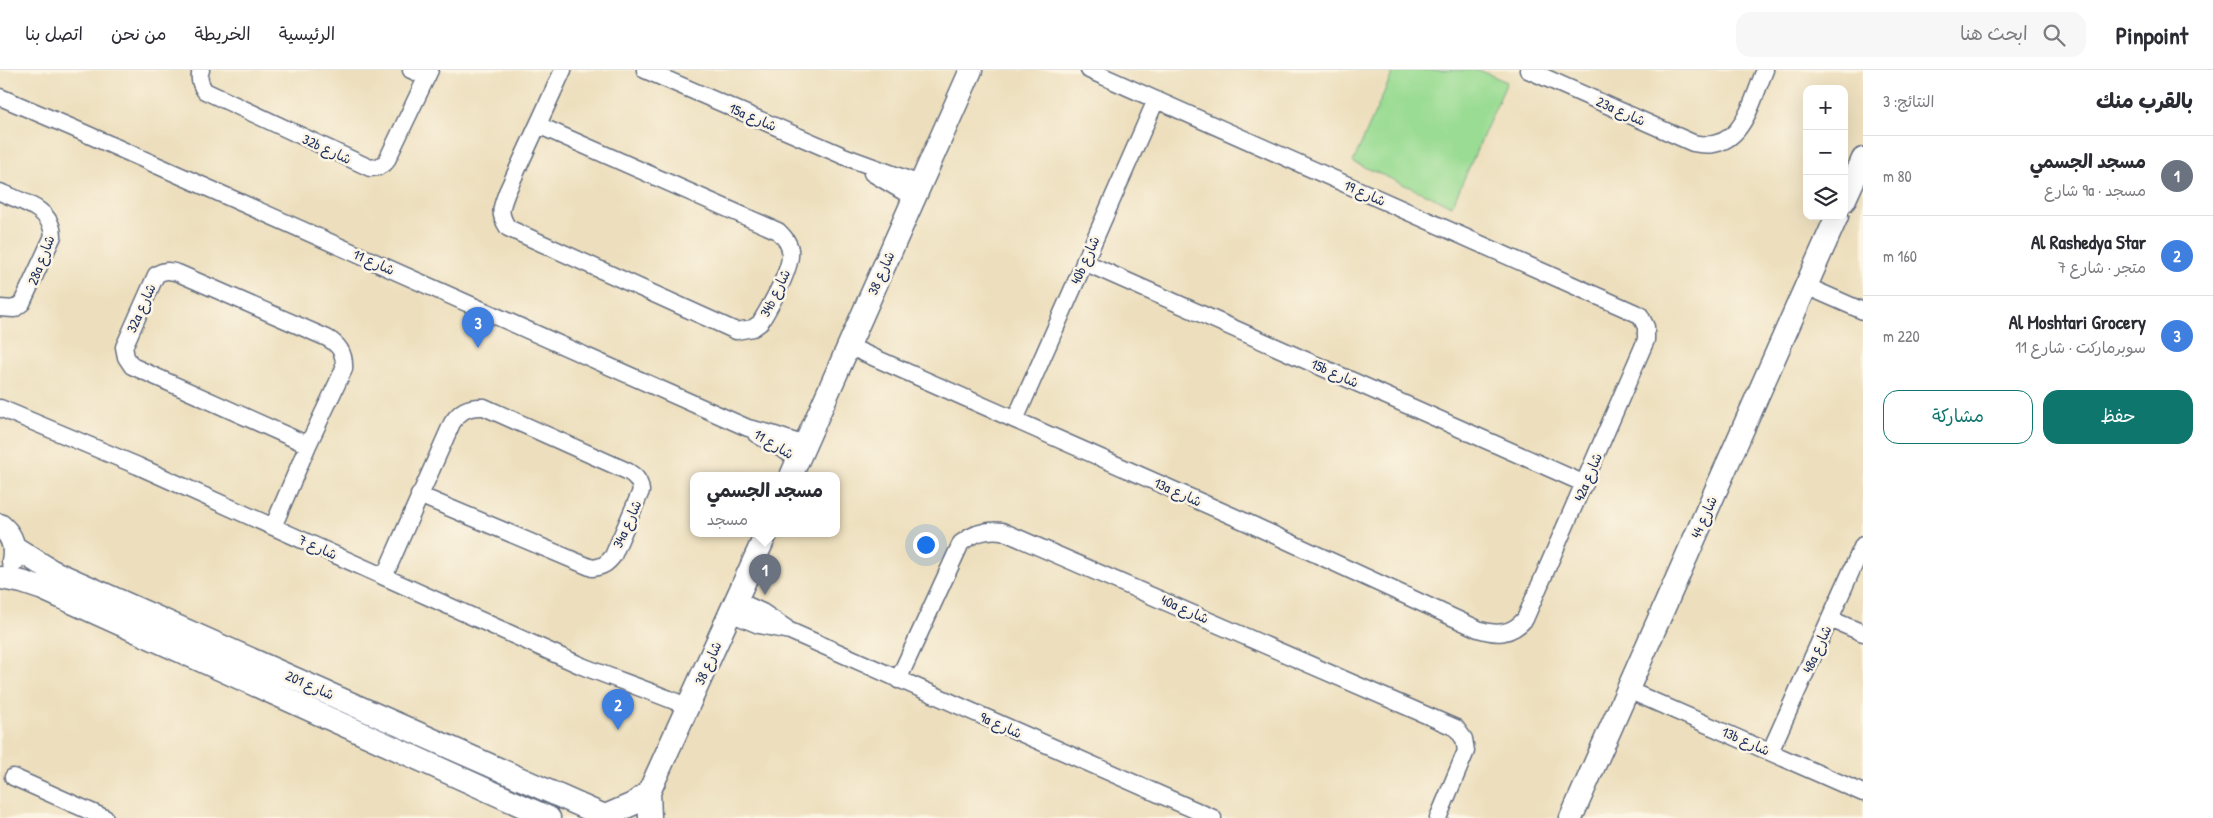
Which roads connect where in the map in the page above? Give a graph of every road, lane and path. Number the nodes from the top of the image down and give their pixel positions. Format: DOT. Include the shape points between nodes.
graph roads {
  1 [pos="201,70"];
  2 [pos="411,70"];
  3 [pos="563,70"];
  4 [pos="971,70"];
  5 [pos="1089,70"];
  6 [pos="1528,70"];
  7 [pos="1765,70"];
  8 [pos="657,72"];
  9 [pos="428,74"];
  10 [pos="0,97"];
  11 [pos="1156,100"];
  12 [pos="538,125"];
  13 [pos="1863,159"];
  14 [pos="917,191"];
  15 [pos="0,192"];
  16 [pos="1848,192"];
  17 [pos="1835,220"];
  18 [pos="1084,262"];
  19 [pos="1806,286"];
  20 [pos="0,308"];
  21 [pos="1863,312"];
  22 [pos="1640,315"];
  23 [pos="848,346"];
  24 [pos="0,408"];
  25 [pos="1015,420"];
  26 [pos="308,445"];
  27 [pos="798,460"];
  28 [pos="1585,484"];
  29 [pos="419,495"];
  30 [pos="0,525"];
  31 [pos="273,527"];
  32 [pos="765,537"];
  33 [pos="1863,545"];
  34 [pos="14,547"];
  35 [pos="384,577"];
  36 [pos="0,578"];
  37 [pos="733,607"];
  38 [pos="1830,619"];
  39 [pos="1509,632"];
  40 [pos="1863,633"];
  41 [pos="898,680"];
  42 [pos="1628,690"];
  43 [pos="687,711"];
  44 [pos="1770,752"];
  45 [pos="13,777"];
  46 [pos="649,792"];
  47 [pos="1863,793"];
  48 [pos="90,815"];
  49 [pos="607,817"];
  50 [pos="549,818"];
  51 [pos="650,818"];
  52 [pos="1213,818"];
  53 [pos="1438,818"];
  54 [pos="1571,818"];
  1 -- 9 [label="street, 32b شارع" via="199,76 205,91 370,168 386,162"];
  2 -- 9 [label="street, 32b شارع"];
  3 -- 12 [label="street, 34b شارع"];
  4 -- 14 [label="street, شارع 38"];
  5 -- 11 [label="street, شارع 19"];
  6 -- 7 [label="street, 23a شارع" via="1693,143 1716,145 1740,127"];
  8 -- 14 [label="street, 15a شارع" via="860,163 884,181"];
  10 -- 27 [label="street, شارع 11" via="748,428"];
  11 -- 18 [label="street, 40b شارع"];
  11 -- 22 [label="street, شارع 19"];
  12 -- 12 [label="street, 34b شارع" via="502,206 501,217 508,228 736,330 753,328 760,323 790,262 786,239 778,231"];
  13 -- 16 [label="street"];
  14 -- 23 [label="street, شارع 38"];
  15 -- 20 [label="street, 28a شارع" via="43,212 53,227 53,236 22,304 14,308"];
  17 -- 19 [label="street, شارع 44"];
  18 -- 25 [label="street, 40b شارع"];
  18 -- 28 [label="street, 15b شارع"];
  19 -- 21 [label="street"];
  19 -- 42 [label="street, شارع 44"];
  22 -- 28 [label="street, 42a شارع" via="1646,327 1646,340"];
  23 -- 25 [label="street, 13a شارع"];
  23 -- 27 [label="street, شارع 38"];
  24 -- 31 [label="street, شارع 7"];
  25 -- 39 [label="street, 13a شارع" via="1478,628"];
  26 -- 26 [label="street, 32a شارع" via="344,369 345,358 340,348 327,338 171,270 156,275 124,347 132,366"];
  26 -- 31 [label="street, 32a شارع"];
  28 -- 39 [label="street, 42a شارع" via="1529,614"];
  29 -- 29 [label="street, 34a شارع" via="452,423 458,414 474,406 492,410 635,475 641,491 613,556 601,567 592,568"];
  29 -- 35 [label="street, 34a شارع"];
  30 -- 34 [label="street"];
  31 -- 35 [label="street, شارع 7"];
  32 -- 37 [label="street, شارع 38"];
  33 -- 38 [label="street, 48a شارع"];
  34 -- 36 [label="street" via="13,561"];
  34 -- 49 [label="street, شارع 201" via="52,572"];
  35 -- 43 [label="street, شارع 7" via="650,698"];
  36 -- 50 [label="street, شارع 201" via="43,589"];
  37 -- 41 [label="street, 9a شارع" via="770,616 790,631"];
  37 -- 43 [label="street, شارع 38"];
  38 -- 40 [label="street"];
  38 -- 44 [label="street, 48a شارع"];
  41 -- 52 [label="street, 9a شارع"];
  41 -- 53 [label="street, 40a شارع" via="962,543 976,533 1002,531 1456,728 1464,739 1466,751"];
  42 -- 44 [label="street, 13b شارع"];
  42 -- 54 [label="street, شارع 44"];
  43 -- 46 [label="street, شارع 38"];
  44 -- 47 [label="street, 13b شارع"];
  45 -- 48 [label="street"];
  46 -- 49 [label="street"];
  46 -- 51 [label="street, شارع 38"];
}
